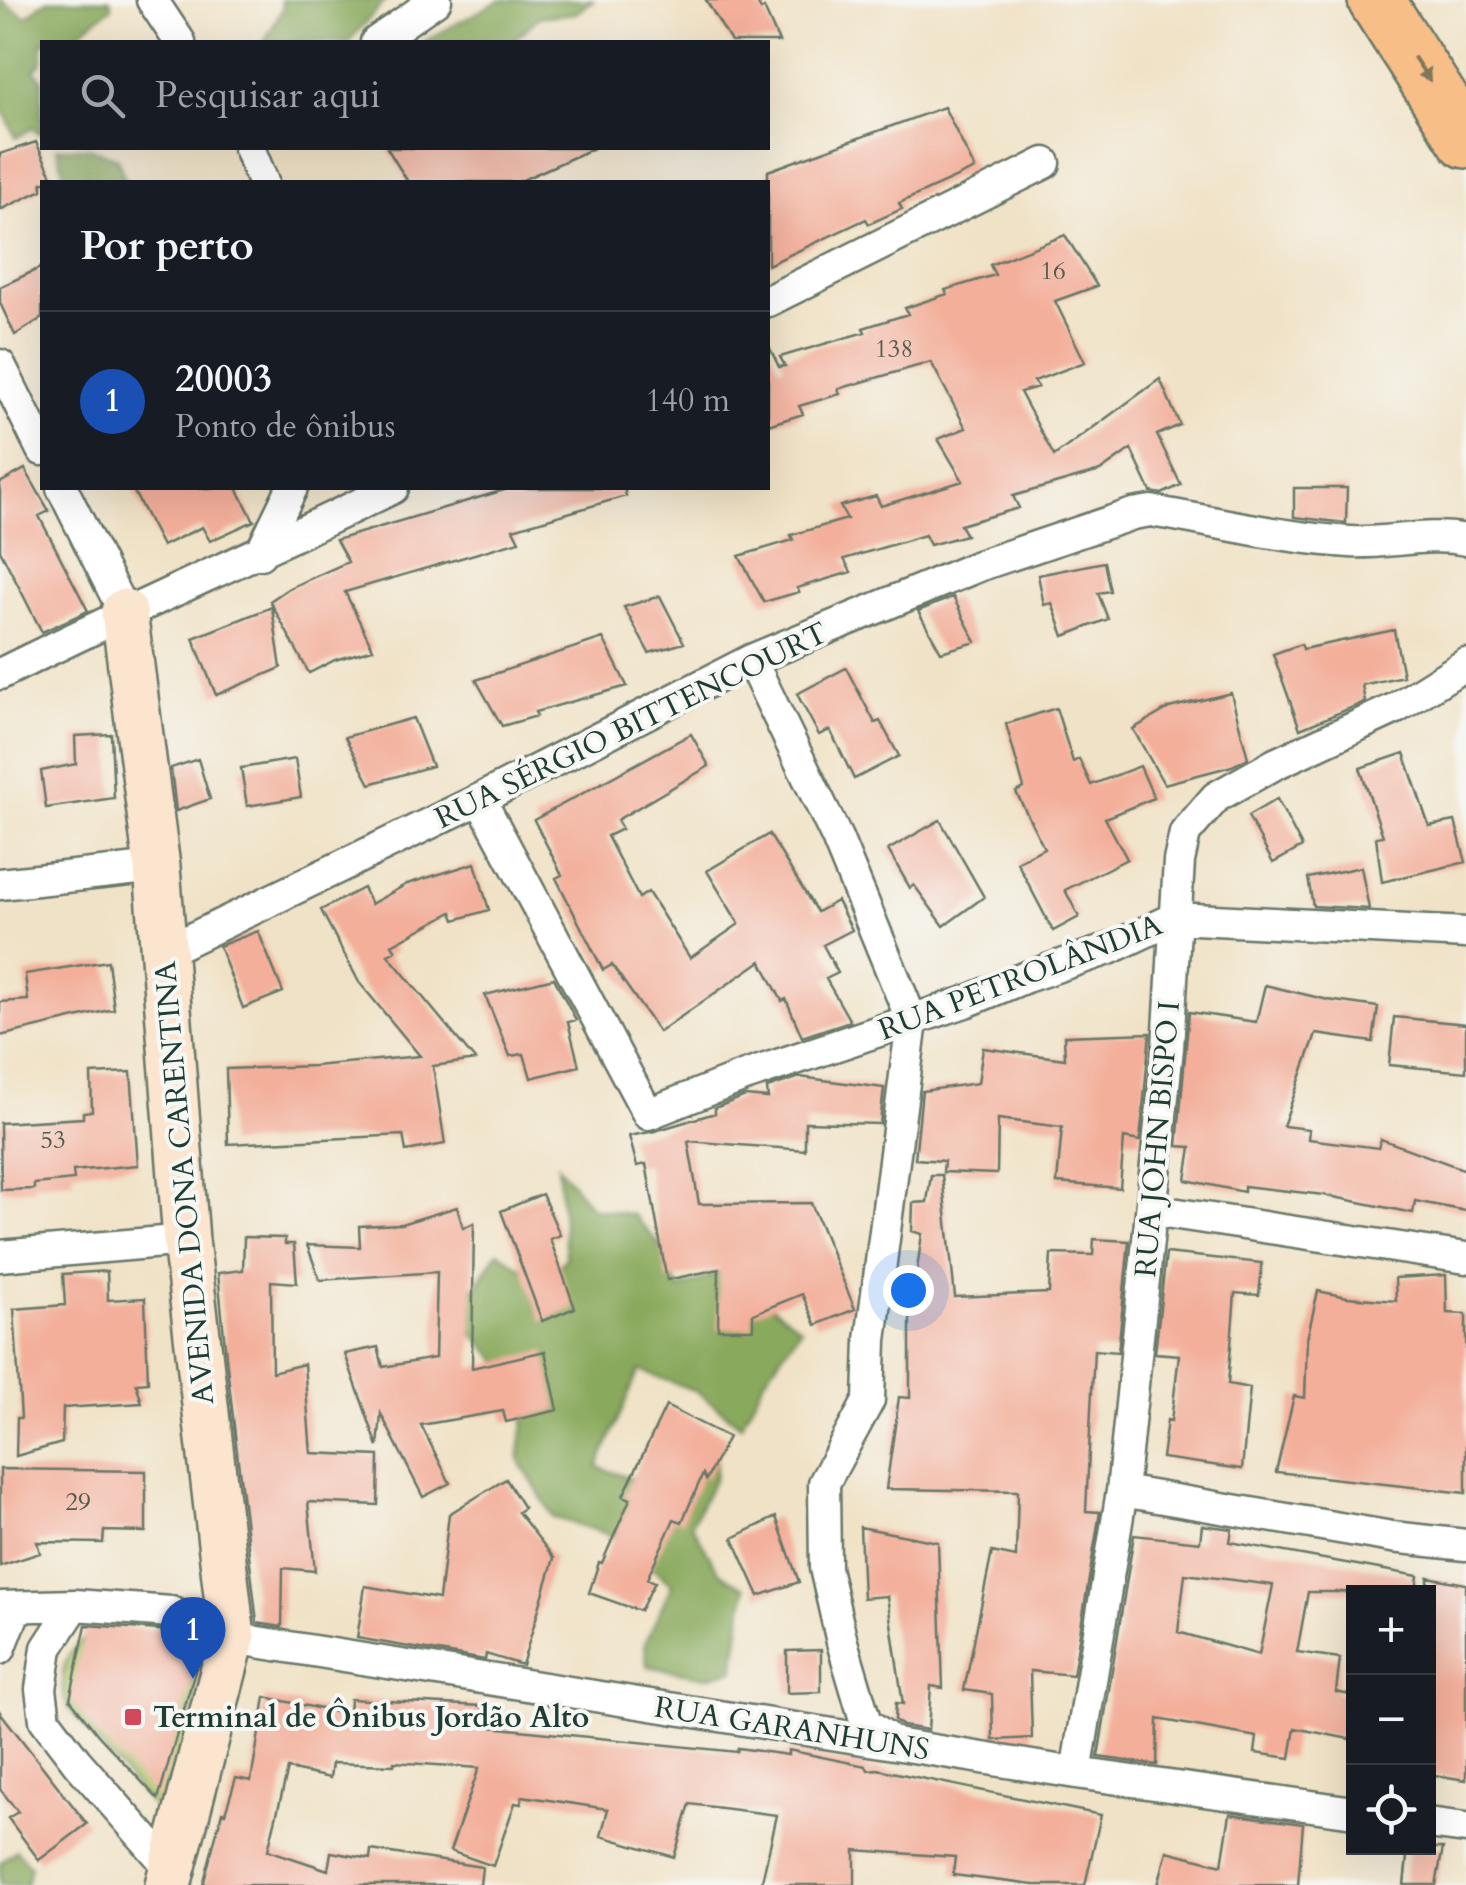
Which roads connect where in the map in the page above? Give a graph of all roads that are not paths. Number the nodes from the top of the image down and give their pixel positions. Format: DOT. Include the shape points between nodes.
graph roads {
  1 [pos="152,0"];
  2 [pos="436,0"];
  3 [pos="1376,0"];
  4 [pos="179,40"];
  5 [pos="379,40"];
  6 [pos="1466,140"];
  7 [pos="250,150"];
  8 [pos="1045,163"];
  9 [pos="262,180"];
  10 [pos="770,300"];
  11 [pos="0,365"];
  12 [pos="40,446"];
  13 [pos="63,490"];
  14 [pos="291,490"];
  15 [pos="389,490"];
  16 [pos="1466,540"];
  17 [pos="260,554"];
  18 [pos="124,612"];
  19 [pos="751,660"];
  20 [pos="1466,664"];
  21 [pos="0,674"];
  22 [pos="480,799"];
  23 [pos="157,867"];
  24 [pos="0,884"];
  25 [pos="1175,918"];
  26 [pos="1466,933"];
  27 [pos="162,953"];
  28 [pos="912,1021"];
  29 [pos="1152,1210"];
  30 [pos="186,1240"];
  31 [pos="0,1256"];
  32 [pos="1466,1258"];
  33 [pos="1122,1491"];
  34 [pos="1466,1545"];
  35 [pos="75,1605"];
  36 [pos="8,1608"];
  37 [pos="232,1638"];
  38 [pos="0,1649"];
  39 [pos="896,1744"];
  40 [pos="1076,1773"];
  41 [pos="1346,1811"];
  42 [pos="1436,1824"];
  43 [pos="1466,1828"];
  44 [pos="170,1878"];
  1 -- 4 [label="street"];
  2 -- 5 [label="street"];
  3 -- 6 [label="highway, one-way"];
  7 -- 9 [label="street"];
  8 -- 10 [label="street"];
  11 -- 12 [label="street"];
  13 -- 18 [label="street, AVENIDA DONA CARENTINA"];
  14 -- 17 [label="street"];
  15 -- 17 [label="street"];
  16 -- 19 [label="street, RUA SÉRGIO BITTENCOURT" via="1297,538 1152,511 1133,514 981,565"];
  17 -- 18 [label="street"];
  18 -- 21 [label="street"];
  18 -- 23 [label="street, AVENIDA DONA CARENTINA"];
  19 -- 22 [label="street, RUA SÉRGIO BITTENCOURT"];
  19 -- 28 [label="street" via="836,838"];
  20 -- 25 [label="street, RUA JOHN BISPO I" via="1396,708 1216,796 1185,833"];
  22 -- 27 [label="street, RUA SÉRGIO BITTENCOURT"];
  22 -- 28 [label="street, RUA PETROLÂNDIA" via="648,1114"];
  23 -- 24 [label="street"];
  23 -- 27 [label="street, AVENIDA DONA CARENTINA"];
  25 -- 26 [label="street, RUA PETROLÂNDIA"];
  25 -- 28 [label="street, RUA PETROLÂNDIA" via="1109,950"];
  25 -- 29 [label="street, RUA JOHN BISPO I"];
  27 -- 30 [label="street, AVENIDA DONA CARENTINA"];
  28 -- 39 [label="street" via="870,1340 869,1400 824,1484 825,1568 842,1642 866,1723"];
  29 -- 32 [label="street"];
  29 -- 33 [label="street, RUA JOHN BISPO I"];
  30 -- 31 [label="street"];
  30 -- 37 [label="street, AVENIDA DONA CARENTINA"];
  33 -- 34 [label="street"];
  33 -- 40 [label="street, RUA JOHN BISPO I"];
  35 -- 36 [label="street, RUA GARANHUNS"];
  35 -- 37 [label="street, RUA GARANHUNS" via="171,1612"];
  35 -- 44 [label="street" via="46,1648 45,1720"];
  36 -- 38 [label="street"];
  37 -- 39 [label="street, RUA GARANHUNS"];
  37 -- 44 [label="street, AVENIDA DONA CARENTINA"];
  39 -- 40 [label="street, RUA GARANHUNS"];
  40 -- 41 [label="street, RUA GARANHUNS"];
  42 -- 43 [label="street"];
}
